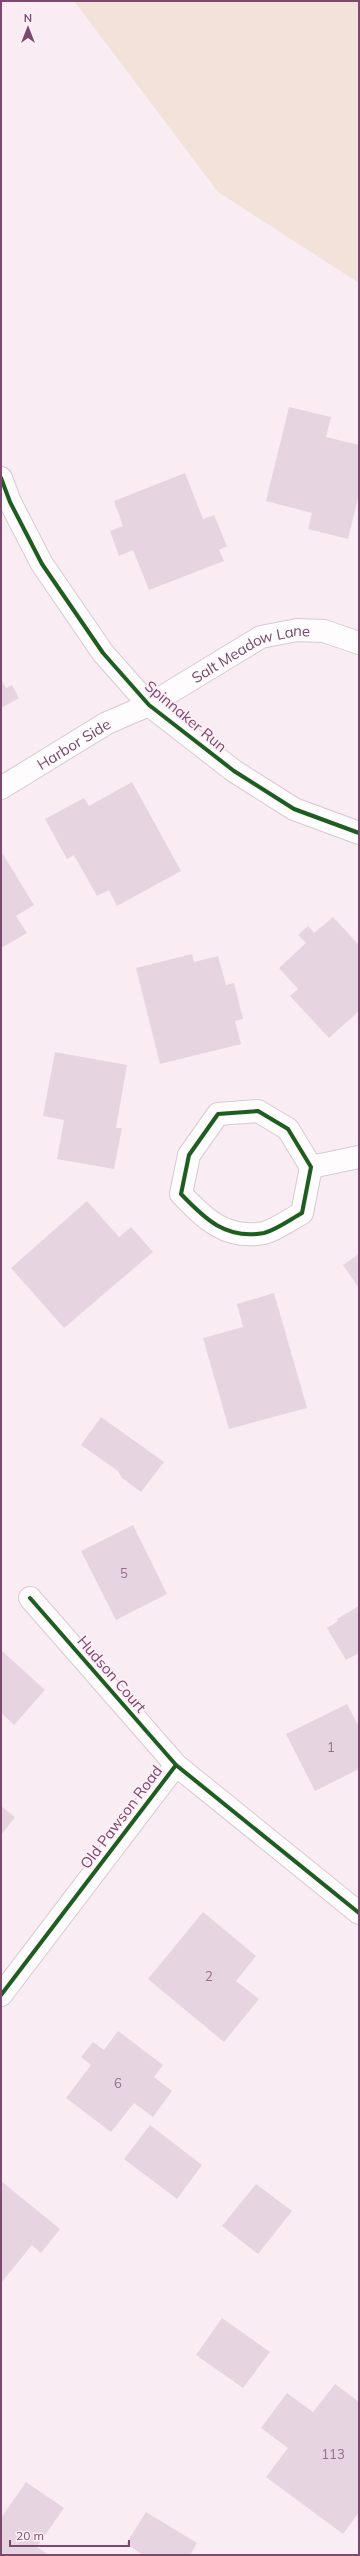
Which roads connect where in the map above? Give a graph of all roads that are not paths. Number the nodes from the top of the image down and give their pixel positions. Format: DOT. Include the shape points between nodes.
graph roads {
  1 [pos="1,478"];
  2 [pos="359,643"];
  3 [pos="149,705"];
  4 [pos="1,788"];
  5 [pos="359,833"];
  6 [pos="359,1157"];
  7 [pos="311,1167"];
  8 [pos="30,1598"];
  9 [pos="176,1765"];
  10 [pos="359,1913"];
  11 [pos="1,1995"];
  1 -- 3 [label="street, Spinnaker Run" via="10,502 42,564 103,653"];
  2 -- 3 [label="street, Salt Meadow Lane" via="324,631 297,630 261,638"];
  3 -- 4 [label="street, Harbor Side" via="107,723"];
  3 -- 5 [label="street, Spinnaker Run" via="234,771 294,809"];
  6 -- 7 [label="street"];
  7 -- 7 [label="street" via="302,1213 265,1232 233,1234 203,1218 180,1194 190,1155 218,1114 258,1111 288,1129"];
  8 -- 9 [label="street, Hudson Court"];
  9 -- 10 [label="street, Old Pawson Road"];
  9 -- 11 [label="street, Old Pawson Road"];
}
